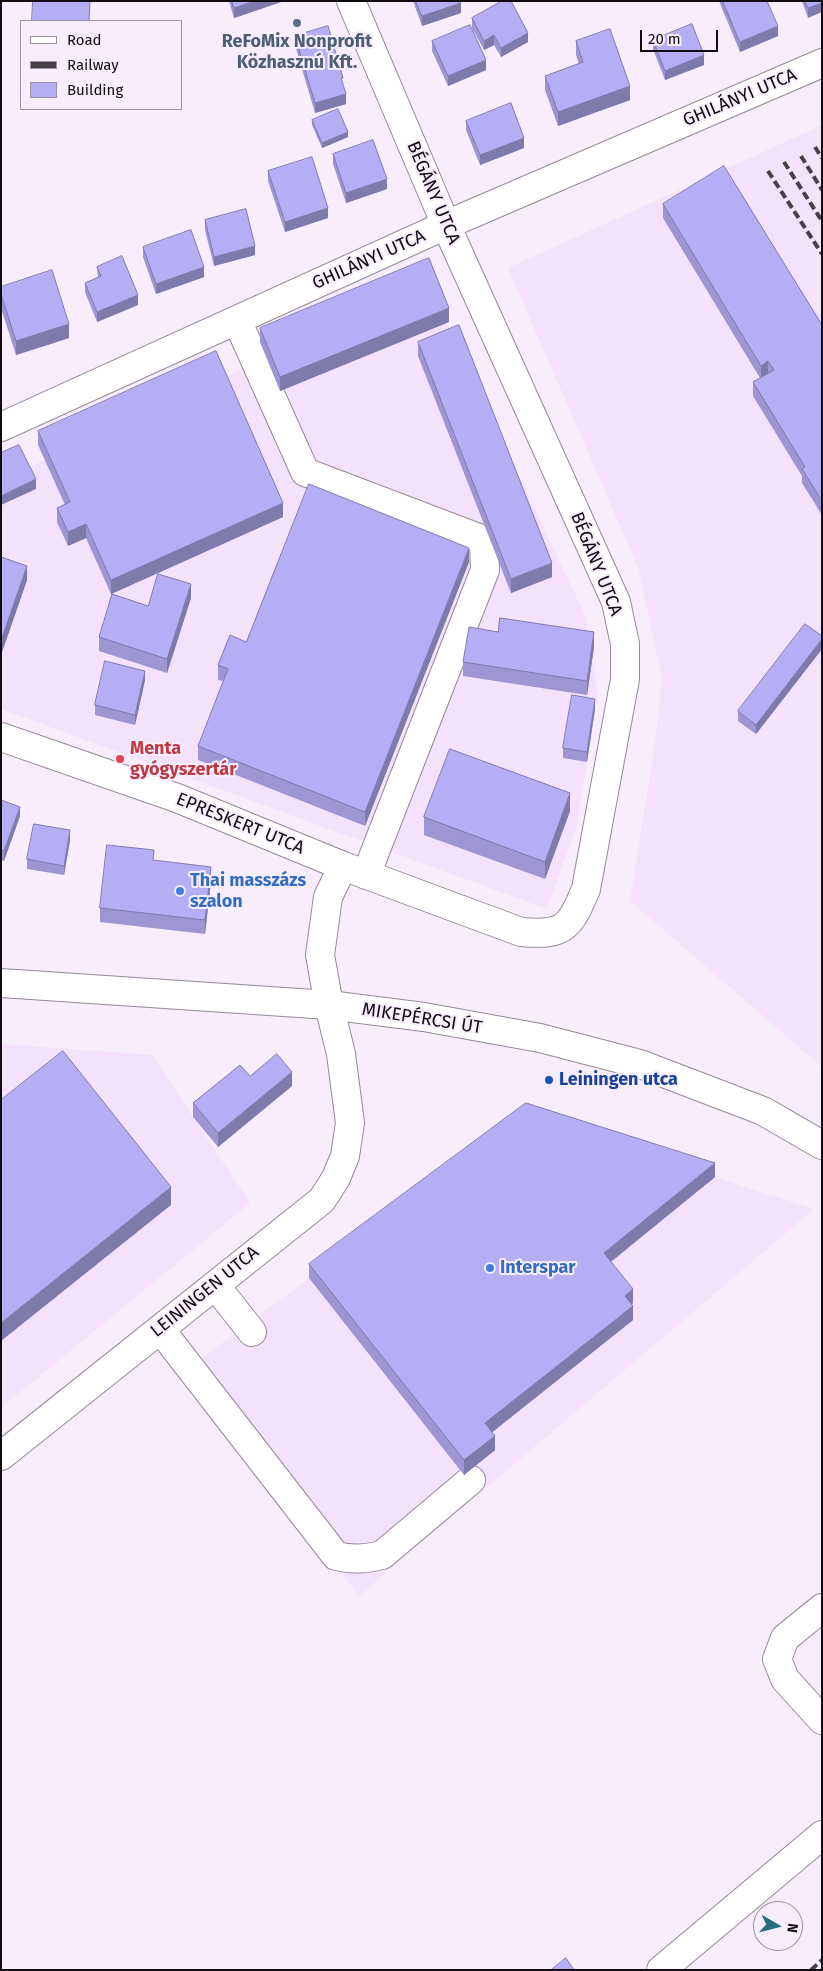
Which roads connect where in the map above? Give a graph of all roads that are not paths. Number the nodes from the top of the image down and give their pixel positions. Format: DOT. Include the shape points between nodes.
graph roads {
  1 [pos="351,1"];
  2 [pos="822,63"];
  3 [pos="446,225"];
  4 [pos="236,320"];
  5 [pos="1,427"];
  6 [pos="1,738"];
  7 [pos="355,871"];
  8 [pos="1,983"];
  9 [pos="329,1006"];
  10 [pos="822,1145"];
  11 [pos="215,1285"];
  12 [pos="160,1328"];
  13 [pos="252,1332"];
  14 [pos="1,1456"];
  15 [pos="472,1480"];
  16 [pos="818,1617"];
  17 [pos="822,1720"];
  18 [pos="822,1835"];
  19 [pos="661,1970"];
  1 -- 3 [label="street, BÉGÁNY UTCA"];
  2 -- 3 [label="street, GHILÁNYI UTCA"];
  3 -- 4 [label="street, GHILÁNYI UTCA"];
  3 -- 7 [label="street, BÉGÁNY UTCA" via="616,602 625,644 625,679 586,889 574,918 561,930 541,934 521,932"];
  4 -- 5 [label="street, GHILÁNYI UTCA"];
  4 -- 7 [label="street" via="305,472 484,540 485,570"];
  6 -- 7 [label="street, EPRESKERT UTCA" via="177,798"];
  7 -- 9 [label="street" via="328,897 320,955"];
  8 -- 9 [label="street, MIKEPÉRCSI ÚT"];
  9 -- 10 [label="street, MIKEPÉRCSI ÚT" via="424,1017 540,1038 640,1064 763,1111"];
  9 -- 11 [label="street, LEININGEN UTCA" via="341,1054 350,1123 345,1156 322,1200"];
  11 -- 12 [label="street, LEININGEN UTCA"];
  11 -- 13 [label="street"];
  12 -- 14 [label="street, LEININGEN UTCA"];
  12 -- 15 [label="street" via="336,1556 350,1560 382,1554"];
  16 -- 17 [label="street" via="785,1638 777,1659 785,1679"];
  18 -- 19 [label="street"];
}
